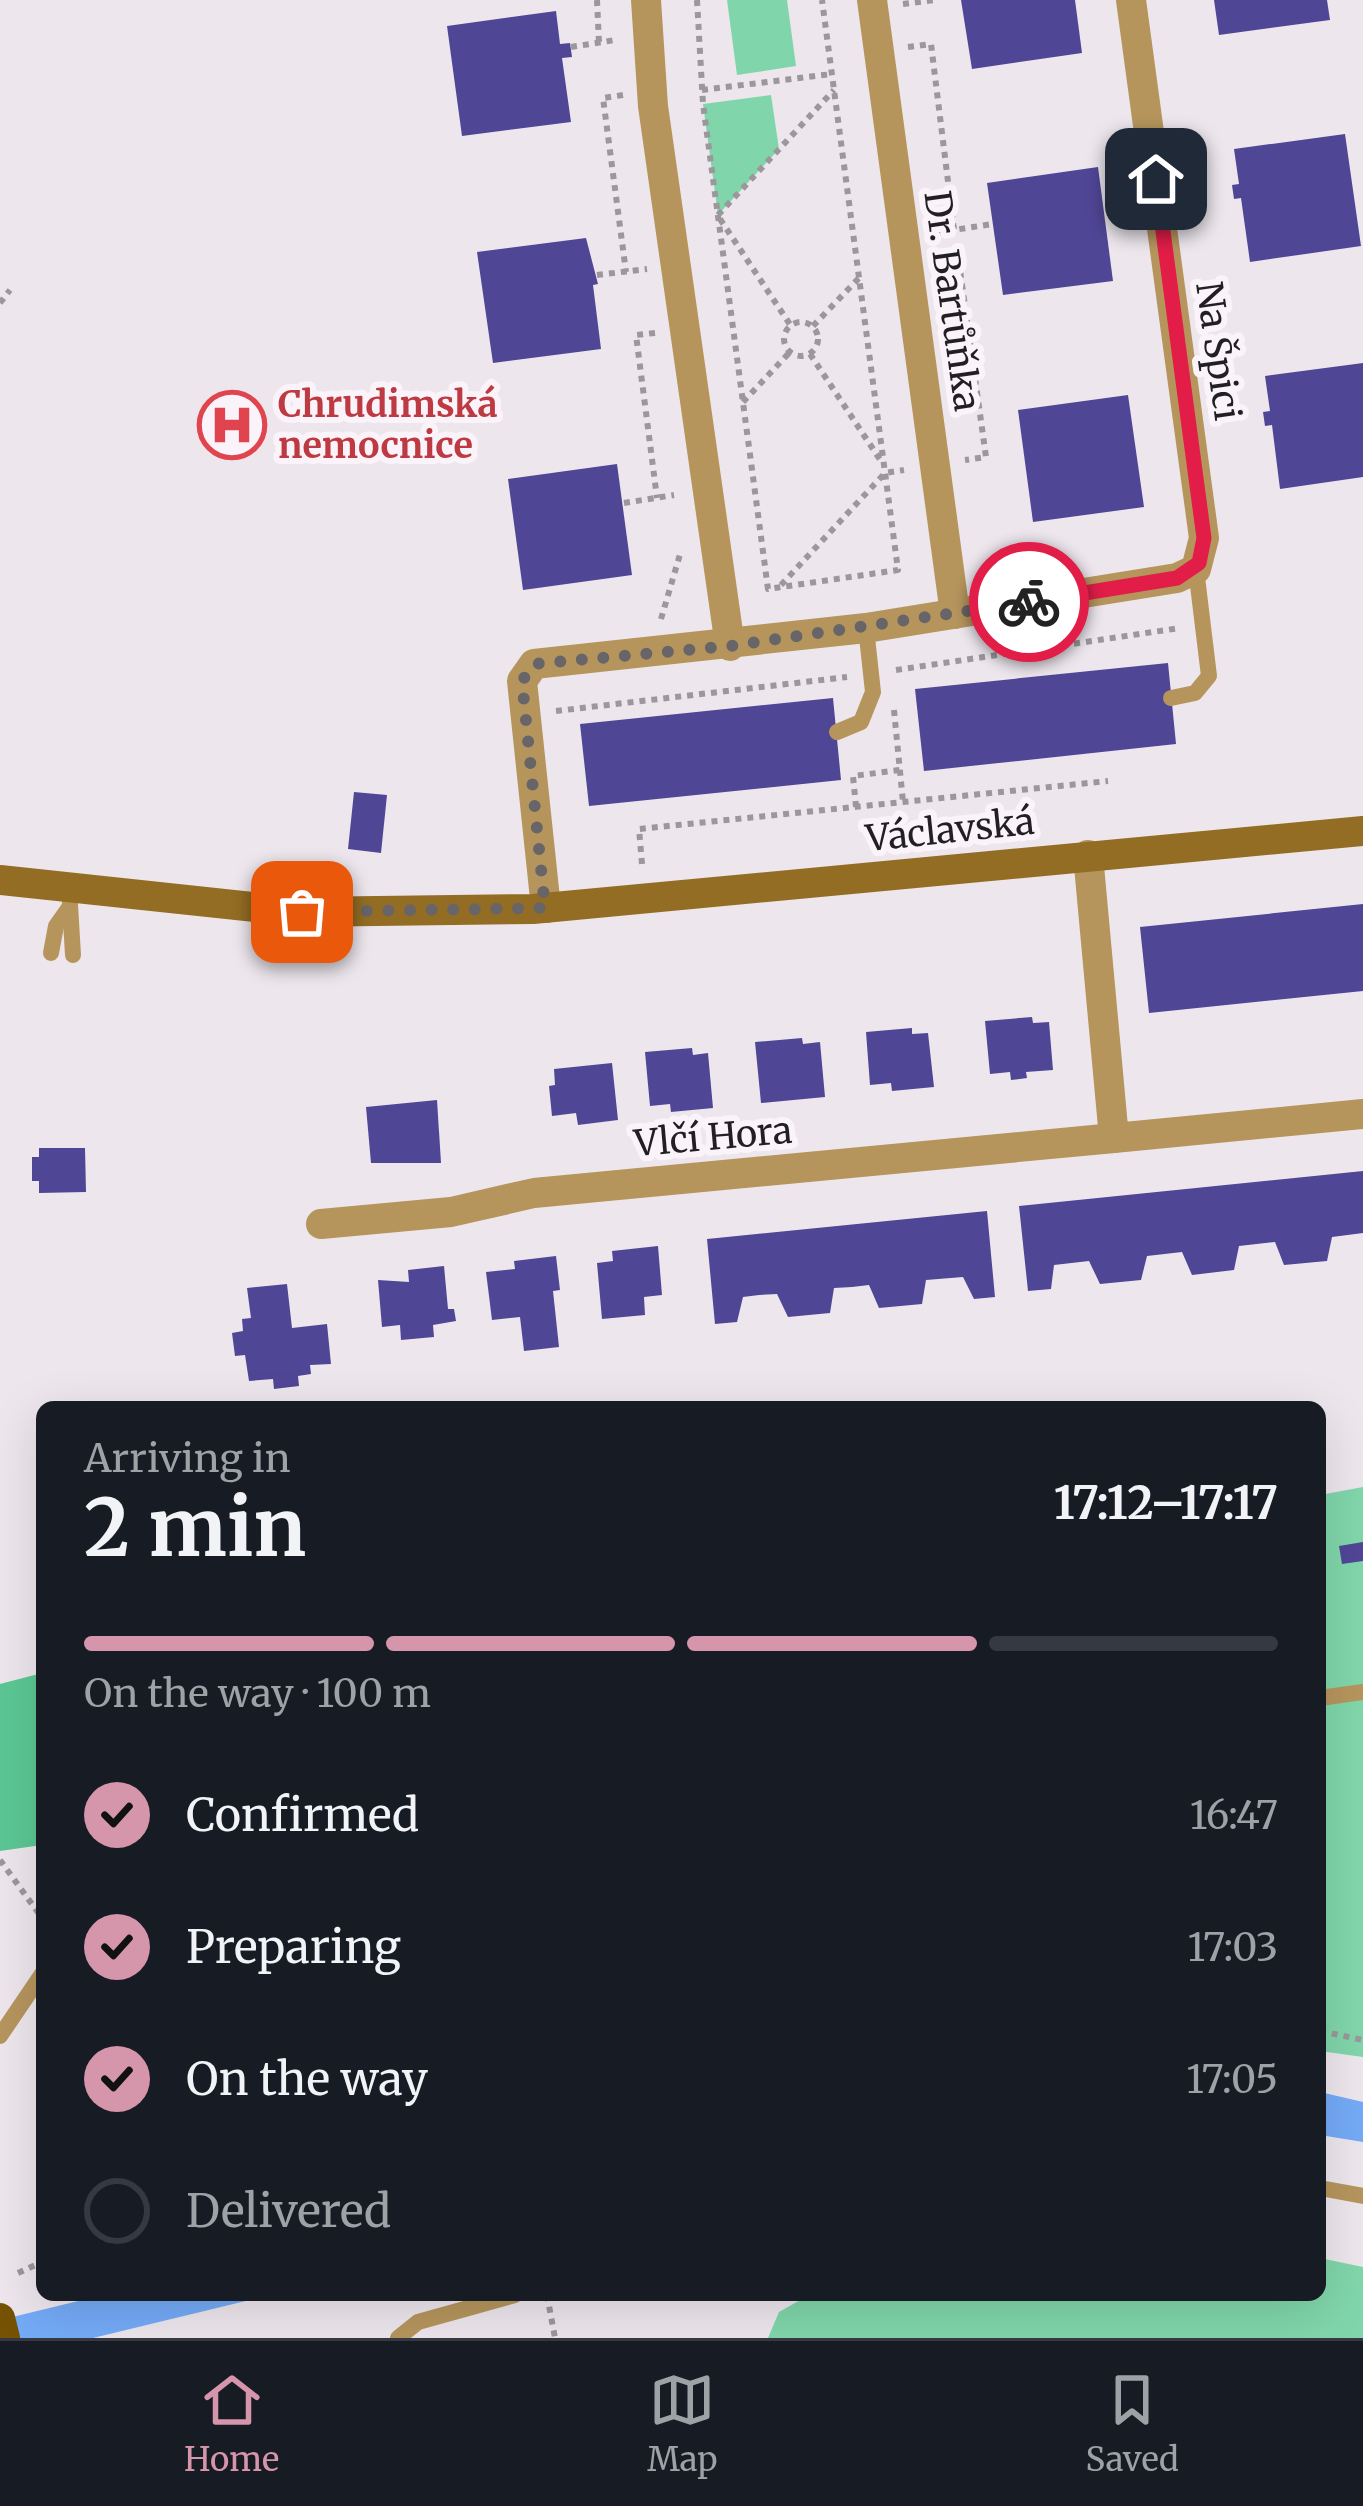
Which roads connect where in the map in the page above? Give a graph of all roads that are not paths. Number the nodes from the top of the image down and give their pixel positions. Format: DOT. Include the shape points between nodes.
graph roads {
  1 [pos="646,0"];
  2 [pos="872,0"];
  3 [pos="1132,0"];
  4 [pos="1196,569"];
  5 [pos="955,614"];
  6 [pos="866,628"];
  7 [pos="730,646"];
  8 [pos="1171,698"];
  9 [pos="837,732"];
  10 [pos="1363,831"];
  11 [pos="1088,855"];
  12 [pos="0,880"];
  13 [pos="69,898"];
  14 [pos="545,908"];
  15 [pos="51,953"];
  16 [pos="73,956"];
  17 [pos="1363,1114"];
  18 [pos="1114,1138"];
  19 [pos="321,1224"];
  20 [pos="1363,1692"];
  21 [pos="1326,1697"];
  22 [pos="36,1983"];
  23 [pos="0,2036"];
  24 [pos="1326,2189"];
  25 [pos="1363,2196"];
  26 [pos="493,2301"];
  27 [pos="0,2318"];
  28 [pos="5,2338"];
  29 [pos="398,2338"];
  1 -- 7 [label="street" via="653,106"];
  2 -- 5 [label="street, Dr. Bartůňka"];
  3 -- 4 [label="street, Na Špici" via="1204,538"];
  4 -- 5 [label="street"];
  4 -- 8 [label="lane" via="1209,676 1195,693"];
  5 -- 6 [label="street"];
  6 -- 7 [label="street"];
  6 -- 9 [label="lane" via="872,698 861,722"];
  7 -- 14 [label="street" via="542,662 523,674"];
  10 -- 11 [label="street, Václavská"];
  11 -- 14 [label="street, Václavská"];
  11 -- 18 [label="street"];
  12 -- 13 [label="street, Václavská"];
  13 -- 14 [label="street, Václavská" via="302,912"];
  13 -- 15 [label="lane"];
  13 -- 16 [label="lane"];
  17 -- 18 [label="street, Vlčí Hora"];
  18 -- 19 [label="street, Vlčí Hora" via="534,1193 451,1212"];
  20 -- 21 [label="lane"];
  22 -- 23 [label="lane"];
  24 -- 25 [label="lane"];
  26 -- 29 [label="lane" via="418,2322"];
  27 -- 28 [label="main road"];
}
